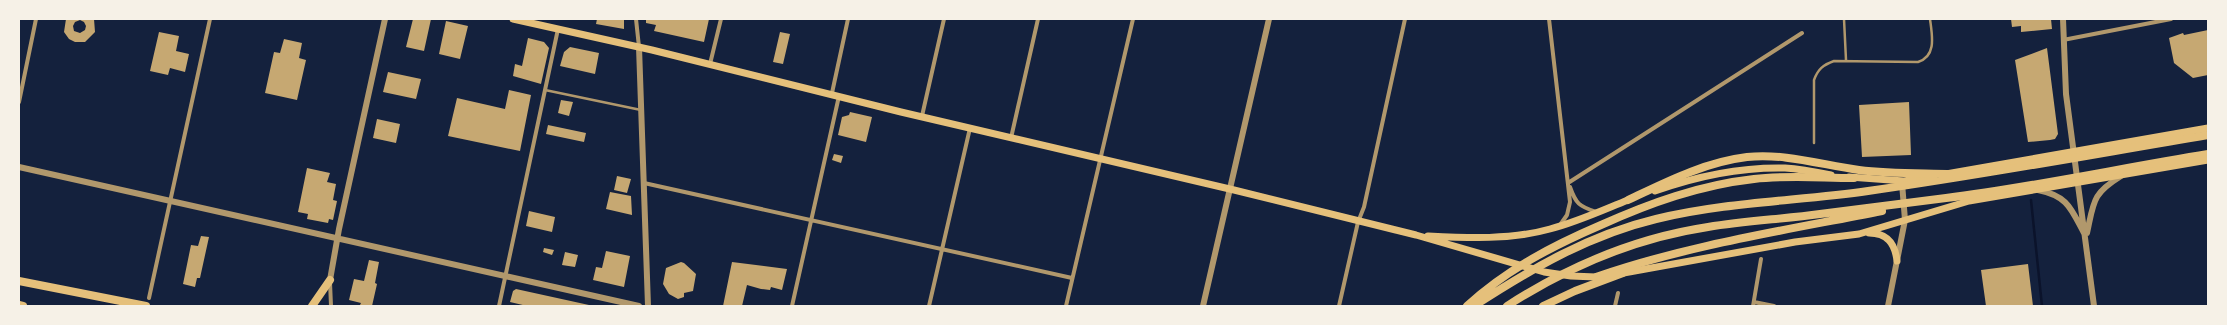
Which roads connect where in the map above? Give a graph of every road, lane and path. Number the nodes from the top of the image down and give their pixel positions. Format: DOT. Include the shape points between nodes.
graph roads {
  1 [pos="36,19"];
  2 [pos="210,19"];
  3 [pos="385,19"];
  4 [pos="513,19"];
  5 [pos="636,19"];
  6 [pos="721,19"];
  7 [pos="848,19"];
  8 [pos="944,19"];
  9 [pos="1038,19"];
  10 [pos="1133,19"];
  11 [pos="1269,19"];
  12 [pos="1405,19"];
  13 [pos="1549,19"];
  14 [pos="1844,19"];
  15 [pos="1930,19"];
  16 [pos="2063,19"];
  17 [pos="2171,19"];
  18 [pos="558,29"];
  19 [pos="1802,33"];
  20 [pos="2063,40"];
  21 [pos="639,47"];
  22 [pos="1846,60"];
  23 [pos="710,64"];
  24 [pos="545,90"];
  25 [pos="835,94"];
  26 [pos="19,102"];
  27 [pos="642,110"];
  28 [pos="922,116"];
  29 [pos="970,128"];
  30 [pos="2208,128"];
  31 [pos="2208,135"];
  32 [pos="1011,138"];
  33 [pos="1814,143"];
  34 [pos="2075,151"];
  35 [pos="2208,154"];
  36 [pos="1100,159"];
  37 [pos="2208,160"];
  38 [pos="19,168"];
  39 [pos="1977,174"];
  40 [pos="2125,174"];
  41 [pos="1854,178"];
  42 [pos="1901,181"];
  43 [pos="2079,181"];
  44 [pos="644,183"];
  45 [pos="1568,183"];
  46 [pos="1230,189"];
  47 [pos="2035,189"];
  48 [pos="1952,197"];
  49 [pos="1628,200"];
  50 [pos="170,201"];
  51 [pos="1597,213"];
  52 [pos="810,220"];
  53 [pos="1905,220"];
  54 [pos="1358,222"];
  55 [pos="1560,226"];
  56 [pos="1859,234"];
  57 [pos="1416,235"];
  58 [pos="2086,236"];
  59 [pos="337,238"];
  60 [pos="941,250"];
  61 [pos="1761,259"];
  62 [pos="1898,260"];
  63 [pos="1622,273"];
  64 [pos="506,276"];
  65 [pos="1596,277"];
  66 [pos="1072,278"];
  67 [pos="330,280"];
  68 [pos="19,282"];
  69 [pos="1618,293"];
  70 [pos="148,302"];
  71 [pos="1754,304"];
  72 [pos="19,305"];
  73 [pos="23,306"];
  74 [pos="118,306"];
  75 [pos="312,306"];
  76 [pos="331,306"];
  77 [pos="499,306"];
  78 [pos="638,306"];
  79 [pos="648,306"];
  80 [pos="792,306"];
  81 [pos="929,306"];
  82 [pos="1066,306"];
  83 [pos="1203,306"];
  84 [pos="1339,306"];
  85 [pos="1467,306"];
  86 [pos="1474,306"];
  87 [pos="1507,306"];
  88 [pos="1543,306"];
  89 [pos="1615,306"];
  90 [pos="1774,306"];
  91 [pos="1888,306"];
  92 [pos="2094,306"];
  1 -- 26 [label="street"];
  2 -- 50 [label="street"];
  3 -- 59 [label="street"];
  4 -- 18 [label="main road"];
  5 -- 21 [label="street"];
  6 -- 23 [label="street"];
  7 -- 25 [label="street"];
  8 -- 28 [label="street"];
  9 -- 32 [label="street"];
  10 -- 36 [label="street"];
  11 -- 46 [label="street"];
  12 -- 54 [label="street" via="1364,207"];
  13 -- 45 [label="street"];
  14 -- 22 [label="lane"];
  15 -- 22 [label="lane" via="1931,50 1923,60"];
  16 -- 20 [label="street"];
  17 -- 20 [label="street"];
  18 -- 21 [label="main road"];
  18 -- 24 [label="street"];
  19 -- 45 [label="street"];
  20 -- 34 [label="street" via="2066,94"];
  21 -- 23 [label="main road"];
  21 -- 27 [label="street"];
  22 -- 33 [label="lane" via="1824,64 1817,71 1814,80"];
  23 -- 25 [label="main road"];
  24 -- 27 [label="lane"];
  24 -- 64 [label="street"];
  25 -- 28 [label="main road"];
  25 -- 52 [label="street"];
  27 -- 44 [label="street"];
  28 -- 29 [label="main road"];
  29 -- 32 [label="main road"];
  29 -- 60 [label="street"];
  30 -- 34 [label="main road"];
  31 -- 39 [label="highway"];
  32 -- 36 [label="main road"];
  34 -- 42 [label="main road"];
  34 -- 43 [label="street"];
  35 -- 48 [label="highway"];
  36 -- 46 [label="main road"];
  36 -- 66 [label="street"];
  37 -- 40 [label="main road"];
  38 -- 50 [label="street"];
  39 -- 49 [label="highway" via="1859,170 1796,159 1759,156 1723,162 1669,181"];
  39 -- 86 [label="highway" via="1818,197 1705,209 1628,227 1555,256"];
  40 -- 43 [label="main road"];
  40 -- 58 [label="street" via="2104,187 2095,198"];
  41 -- 42 [label="main road"];
  41 -- 49 [label="main road" via="1786,168 1754,168 1686,180"];
  41 -- 85 [label="highway" via="1755,179 1725,183 1667,197 1551,247 1490,285"];
  42 -- 53 [label="street"];
  43 -- 47 [label="main road"];
  43 -- 58 [label="street"];
  44 -- 52 [label="street"];
  44 -- 79 [label="street"];
  45 -- 51 [label="street" via="1576,202"];
  45 -- 55 [label="street" via="1570,202 1567,215"];
  46 -- 54 [label="main road"];
  46 -- 83 [label="street"];
  47 -- 53 [label="main road" via="1969,201"];
  47 -- 58 [label="street" via="2060,197"];
  48 -- 65 [label="highway" via="1670,256"];
  48 -- 87 [label="highway" via="1708,226 1647,240 1610,252 1564,272"];
  49 -- 51 [label="main road"];
  50 -- 59 [label="street"];
  50 -- 70 [label="street"];
  51 -- 55 [label="main road"];
  52 -- 60 [label="street"];
  52 -- 80 [label="street"];
  53 -- 56 [label="main road"];
  53 -- 62 [label="street"];
  54 -- 57 [label="main road"];
  54 -- 84 [label="street"];
  55 -- 57 [label="main road" via="1510,236 1466,238"];
  56 -- 62 [label="main road" via="1877,233 1887,237 1894,246"];
  56 -- 63 [label="main road" via="1789,243"];
  57 -- 65 [label="main road" via="1544,272"];
  58 -- 92 [label="street"];
  59 -- 64 [label="street"];
  59 -- 67 [label="street"];
  60 -- 66 [label="street"];
  60 -- 81 [label="street"];
  61 -- 71 [label="street"];
  62 -- 91 [label="street"];
  63 -- 65 [label="main road"];
  63 -- 88 [label="highway"];
  64 -- 77 [label="street"];
  64 -- 78 [label="street"];
  66 -- 82 [label="street"];
  67 -- 75 [label="highway"];
  67 -- 76 [label="street"];
  68 -- 70 [label="highway"];
  68 -- 74 [label="highway"];
  69 -- 89 [label="street"];
  71 -- 90 [label="street"];
  72 -- 73 [label="highway"];
}
